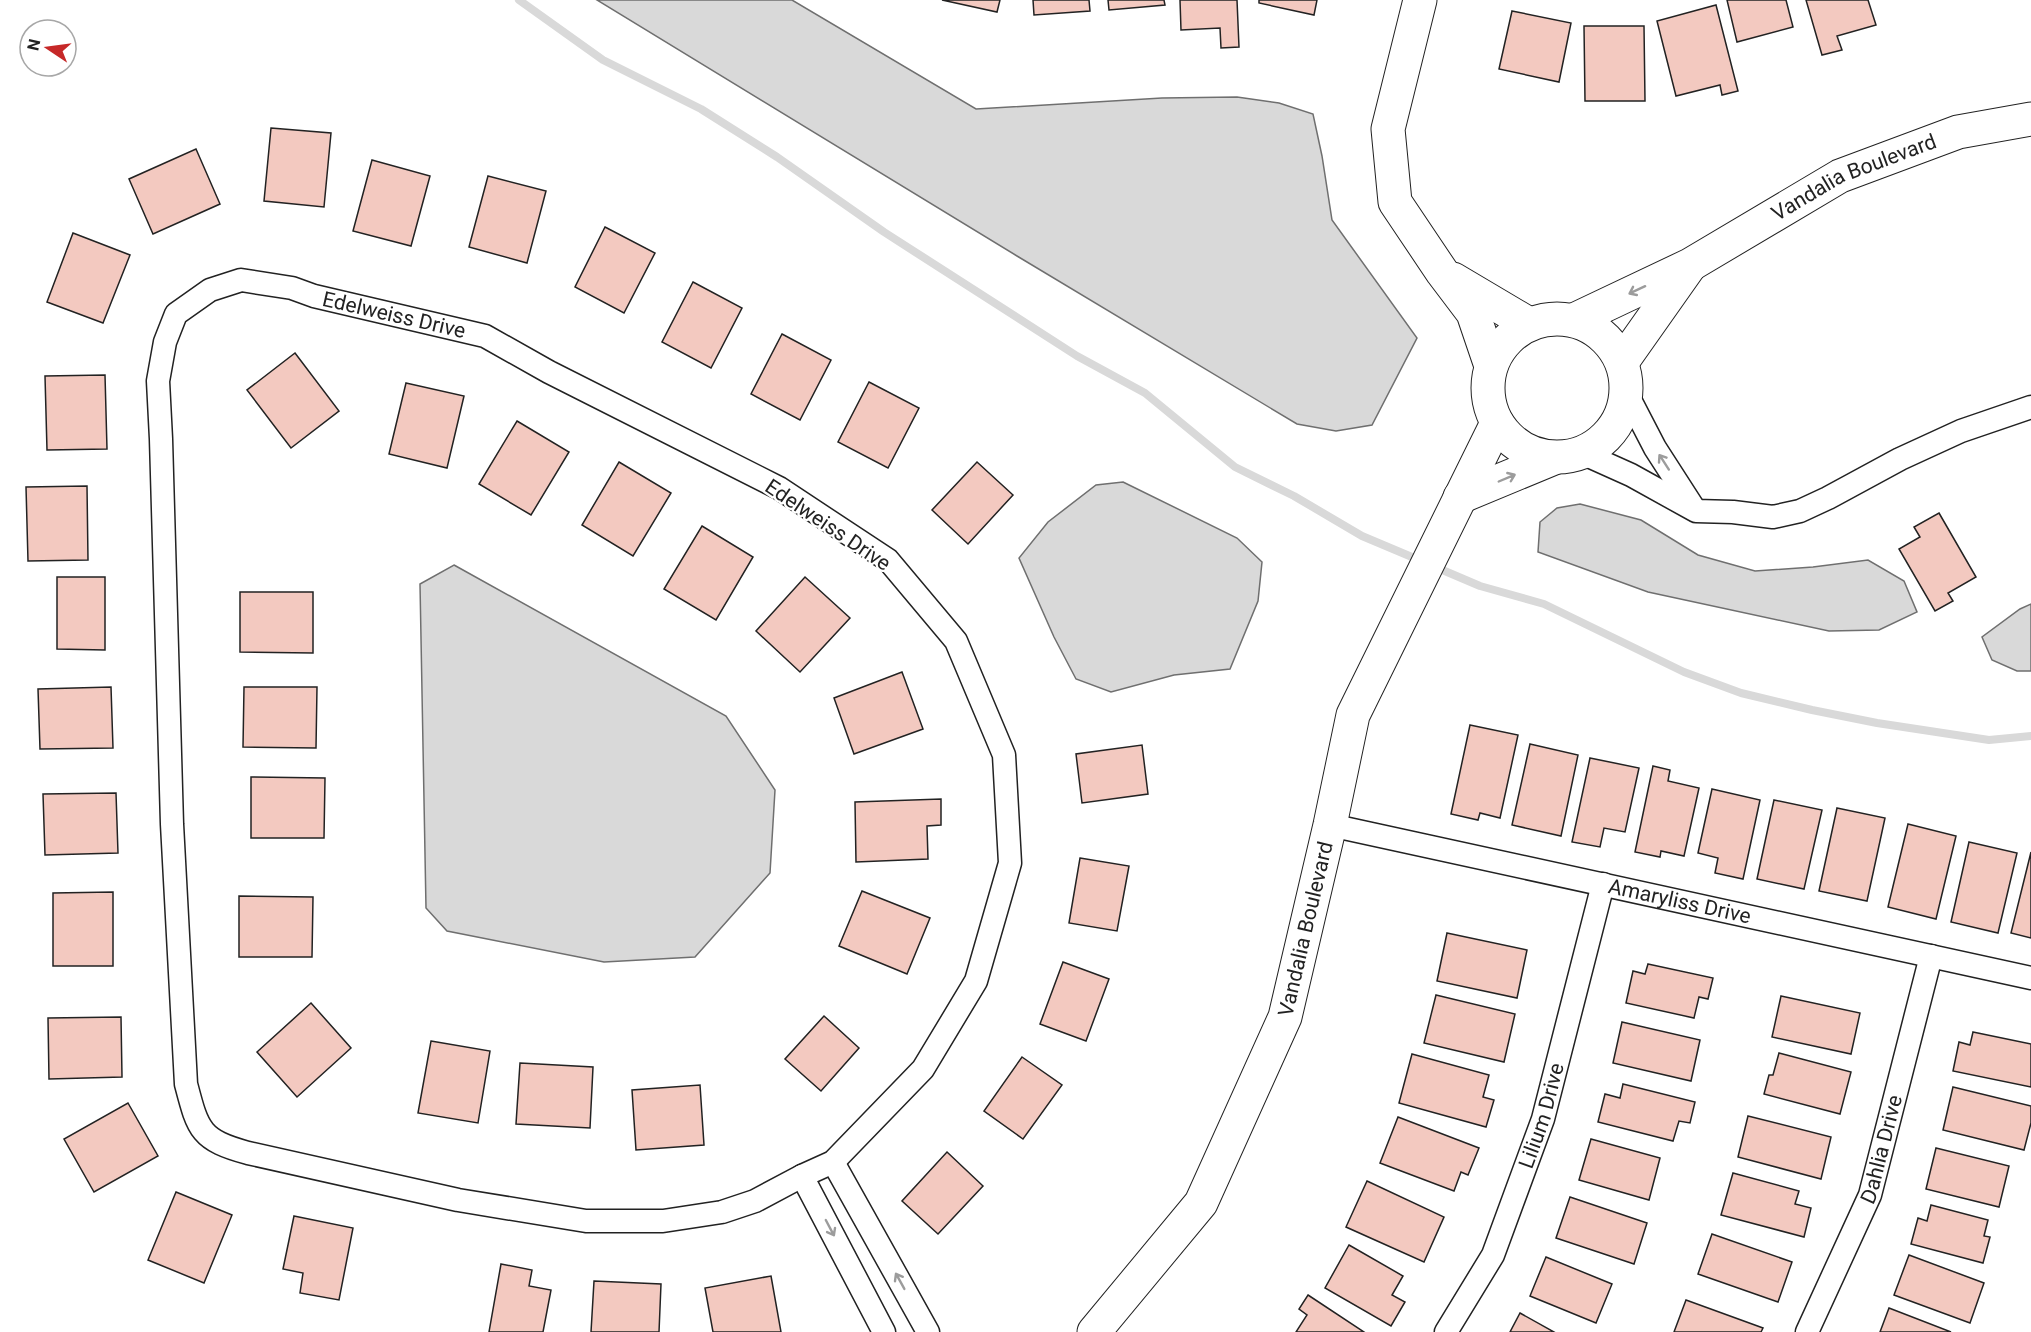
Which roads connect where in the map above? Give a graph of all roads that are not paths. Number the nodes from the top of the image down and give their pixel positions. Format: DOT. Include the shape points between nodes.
graph roads {
  1 [pos="1420,0"];
  2 [pos="2031,119"];
  3 [pos="1690,265"];
  4 [pos="1442,272"];
  5 [pos="1574,320"];
  6 [pos="1528,324"];
  7 [pos="1622,362"];
  8 [pos="1491,366"];
  9 [pos="1627,394"];
  10 [pos="2031,407"];
  11 [pos="1497,423"];
  12 [pos="1568,456"];
  13 [pos="1460,497"];
  14 [pos="1696,511"];
  15 [pos="1330,825"];
  16 [pos="1603,884"];
  17 [pos="1931,956"];
  18 [pos="2031,978"];
  19 [pos="833,1162"];
  20 [pos="802,1176"];
  21 [pos="884,1332"];
  22 [pos="928,1332"];
  23 [pos="1094,1332"];
  24 [pos="1446,1332"];
  25 [pos="1807,1332"];
  1 -- 4 [label="street" via="1389,129 1395,202"];
  2 -- 3 [label="street, Vandalia Boulevard" via="1958,132 1840,176"];
  3 -- 5 [label="street, Vandalia Boulevard, one-way"];
  3 -- 7 [label="street, Vandalia Boulevard"];
  4 -- 6 [label="street"];
  4 -- 8 [label="street" via="1473,314"];
  5 -- 6 [label="street" via="1551,318"];
  5 -- 7 [label="street" via="1611,343"];
  6 -- 8 [label="street" via="1512,334"];
  7 -- 9 [label="street"];
  8 -- 11 [label="street" via="1487,386 1489,405"];
  9 -- 12 [label="street" via="1613,430 1599,444"];
  14 -- 9 [label="street, one-way" via="1655,448"];
  10 -- 14 [label="street" via="1961,431 1800,511 1773,517"];
  11 -- 12 [label="street" via="1511,441 1531,453"];
  11 -- 13 [label="street, Vandalia Boulevard"];
  13 -- 12 [label="street, one-way"];
  12 -- 14 [label="street" via="1631,475"];
  13 -- 15 [label="street, Vandalia Boulevard" via="1353,715"];
  15 -- 16 [label="street, Amaryliss Drive"];
  15 -- 23 [label="street, Vandalia Boulevard" via="1285,1017 1201,1203"];
  16 -- 17 [label="street, Amaryliss Drive"];
  16 -- 24 [label="street, Lilium Drive" via="1543,1119 1493,1255"];
  17 -- 18 [label="street, Amaryliss Drive"];
  17 -- 25 [label="street, Dahlia Drive" via="1870,1195"];
  19 -- 20 [label="street, Edelweiss Drive"];
  19 -- 20 [label="street, Edelweiss Drive" via="923,1069 976,981 1010,863 1004,755 956,641 888,560 768,483 485,336 292,288 241,280 210,290 176,314 165,342 158,381 173,836 186,1084 195,1119 221,1146 458,1200 586,1221 663,1221 722,1212 755,1201"];
  22 -- 19 [label="street, one-way"];
  20 -- 21 [label="street, one-way"];
}
